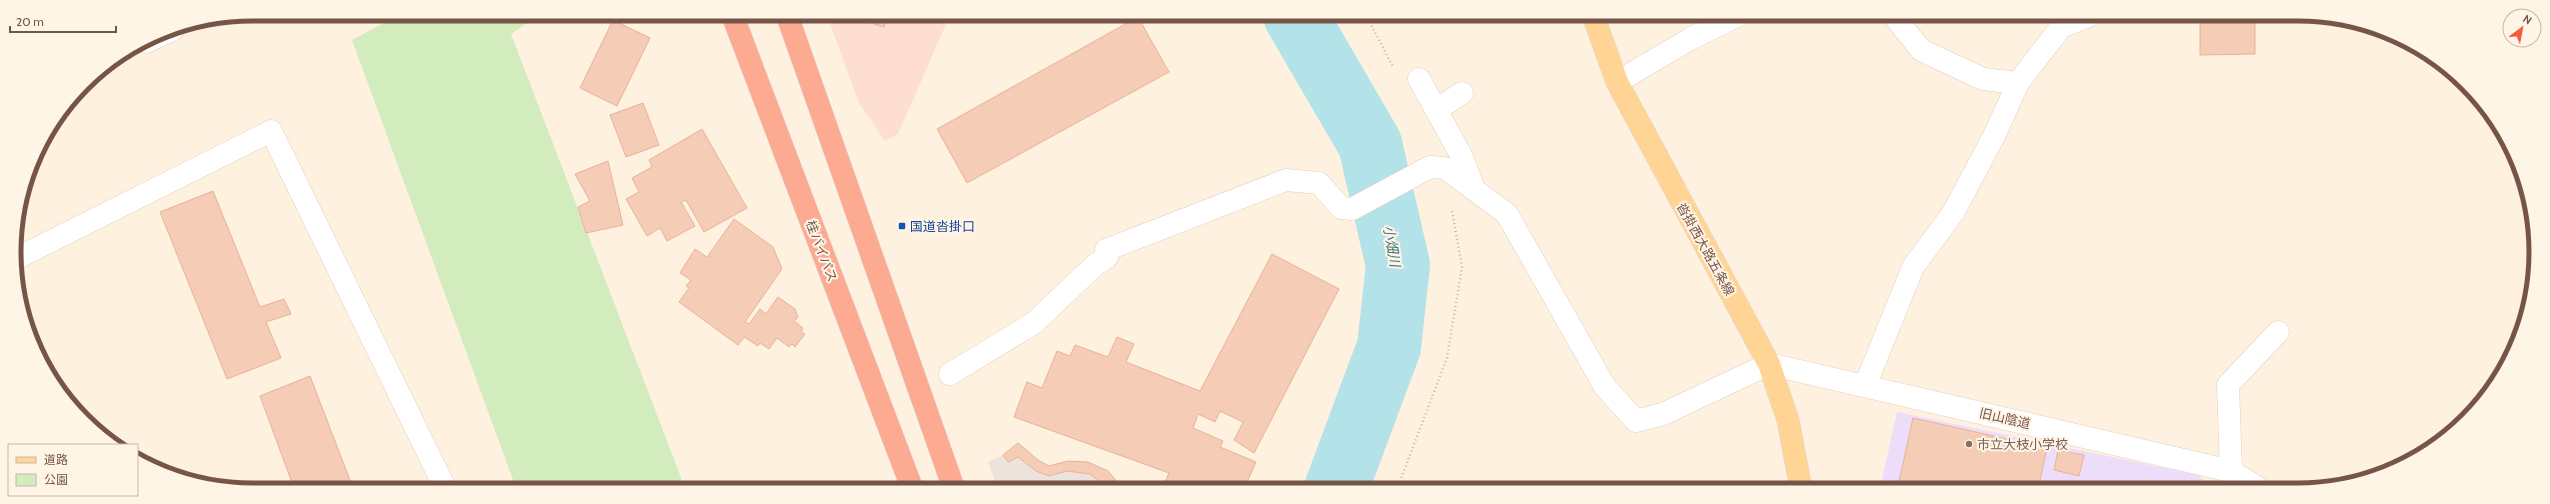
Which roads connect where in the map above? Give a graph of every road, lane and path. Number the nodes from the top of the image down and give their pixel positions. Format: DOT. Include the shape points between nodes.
graph roads {
  1 [pos="735,21"];
  2 [pos="789,21"];
  3 [pos="1369,21"];
  4 [pos="1595,21"];
  5 [pos="1727,21"];
  6 [pos="1898,21"];
  7 [pos="2061,21"];
  8 [pos="1395,71"];
  9 [pos="2444,74"];
  10 [pos="1419,79"];
  11 [pos="1617,82"];
  12 [pos="2018,83"];
  13 [pos="1462,93"];
  14 [pos="2476,106"];
  15 [pos="1436,110"];
  16 [pos="1437,168"];
  17 [pos="1474,189"];
  18 [pos="21,256"];
  19 [pos="2278,332"];
  20 [pos="1768,364"];
  21 [pos="950,374"];
  22 [pos="1865,386"];
  23 [pos="2231,471"];
  24 [pos="443,483"];
  25 [pos="910,483"];
  26 [pos="952,483"];
  27 [pos="1399,483"];
  28 [pos="1800,483"];
  29 [pos="2250,483"];
  1 -- 25 [label="highway, 桂バイパス"];
  2 -- 26 [label="highway"];
  3 -- 8 [label="path"];
  4 -- 11 [label="main road, 沓掛西大路五条線"];
  5 -- 11 [label="street" via="1692,38"];
  6 -- 12 [label="street" via="1921,50 1983,79"];
  7 -- 12 [label="street"];
  9 -- 14 [label="path"];
  10 -- 15 [label="street"];
  11 -- 20 [label="main road, 沓掛西大路五条線"];
  12 -- 22 [label="street" via="1995,134 1953,213 1913,267"];
  13 -- 15 [label="street"];
  15 -- 17 [label="street" via="1461,154"];
  16 -- 17 [label="street"];
  16 -- 21 [label="street" via="1352,209 1341,208 1319,183 1286,180 1106,250 1107,257 1095,265 1034,323"];
  16 -- 27 [label="path" via="1462,267 1447,358"];
  17 -- 20 [label="street" via="1507,214 1605,387 1636,421 1663,414"];
  18 -- 24 [label="street" via="271,131"];
  19 -- 23 [label="street" via="2228,384"];
  20 -- 22 [label="street, 旧山陰道"];
  20 -- 28 [label="main road, 沓掛西大路五条線" via="1788,420"];
  22 -- 23 [label="street, 旧山陰道"];
  23 -- 29 [label="street, 旧山陰道"];
}
